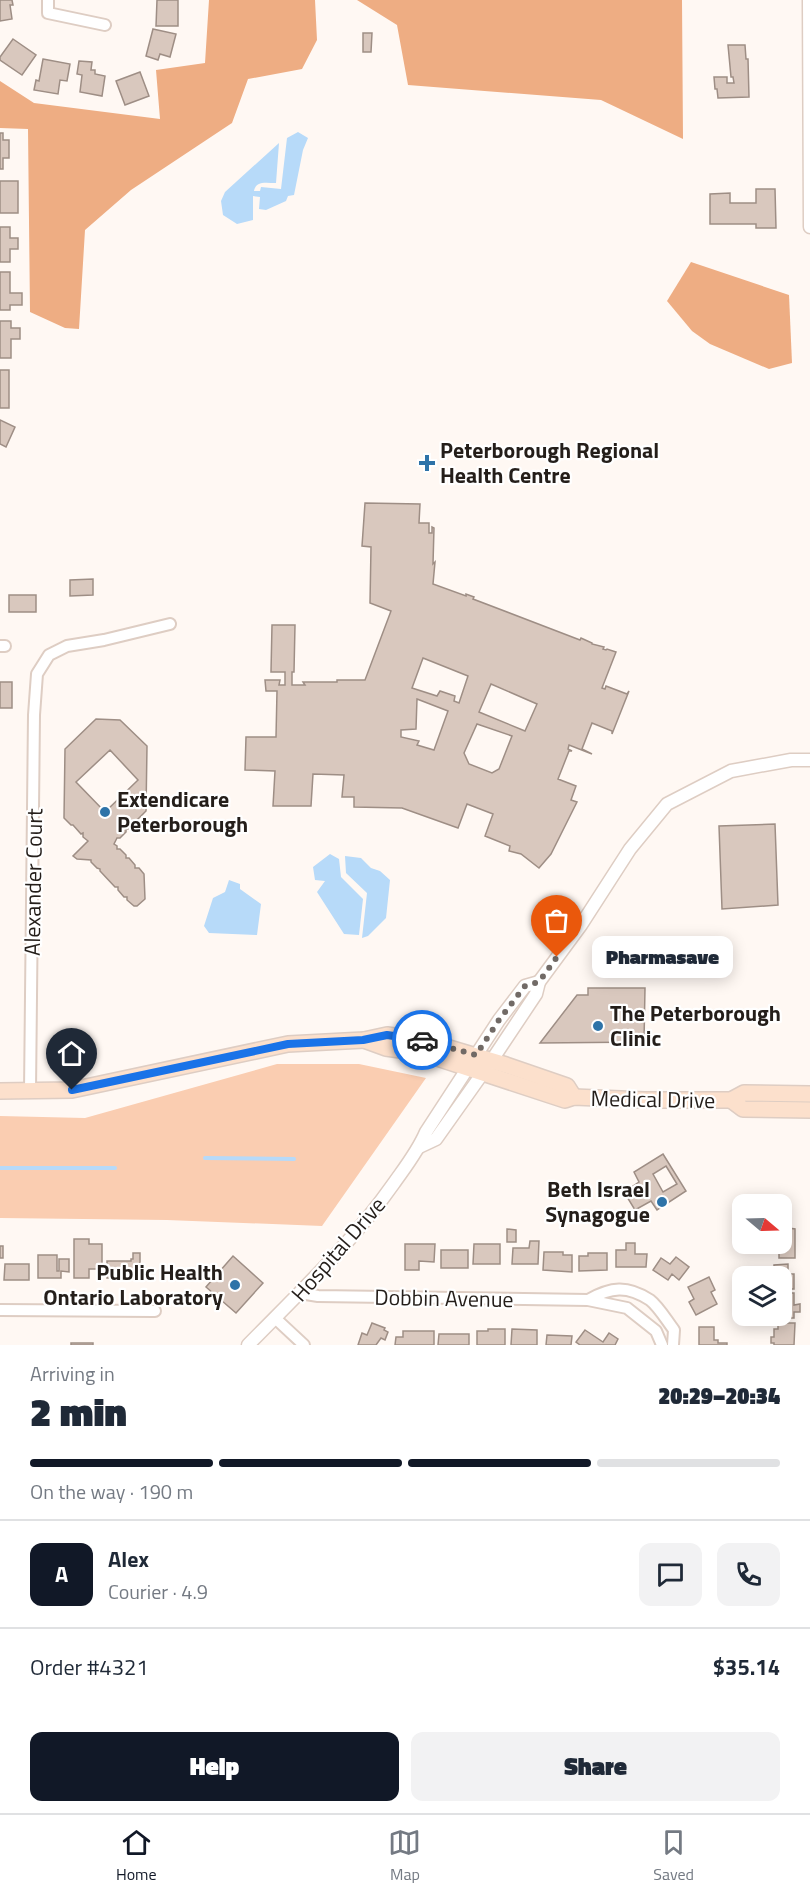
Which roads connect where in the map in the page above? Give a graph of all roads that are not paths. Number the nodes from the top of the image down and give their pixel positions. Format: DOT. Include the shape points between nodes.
graph roads {
  1 [pos="48,0"];
  2 [pos="809,0"];
  3 [pos="105,25"];
  4 [pos="810,227"];
  5 [pos="170,624"];
  6 [pos="810,760"];
  7 [pos="539,982"];
  8 [pos="492,1060"];
  9 [pos="471,1062"];
  10 [pos="482,1073"];
  11 [pos="0,1091"];
  12 [pos="30,1091"];
  13 [pos="810,1094"];
  14 [pos="574,1097"];
  15 [pos="731,1100"];
  16 [pos="810,1110"];
  17 [pos="420,1147"];
  18 [pos="300,1293"];
  19 [pos="588,1300"];
  20 [pos="0,1310"];
  21 [pos="155,1311"];
  22 [pos="275,1318"];
  23 [pos="248,1345"];
  24 [pos="304,1345"];
  25 [pos="662,1345"];
  26 [pos="673,1345"];
  1 -- 3 [label="street" via="48,13"];
  2 -- 4 [label="street"];
  5 -- 12 [label="street, Alexander Court" via="67,646 49,655 37,674"];
  6 -- 7 [label="street, Hospital Drive" via="731,771 667,804 630,849"];
  7 -- 8 [label="street, Hospital Drive" via="536,994"];
  7 -- 9 [label="street, Hospital Drive" via="525,986"];
  8 -- 9 [label="main road, Medical Drive"];
  8 -- 10 [label="street, Hospital Drive"];
  8 -- 14 [label="main road, Medical Drive" via="567,1086"];
  9 -- 10 [label="main road, Medical Drive"];
  9 -- 12 [label="main road, Medical Drive" via="386,1048 363,1040 288,1044 72,1090"];
  9 -- 17 [label="street, Hospital Drive"];
  10 -- 14 [label="main road, Medical Drive" via="565,1100"];
  10 -- 17 [label="street, Hospital Drive" via="436,1139"];
  11 -- 12 [label="main road, Medical Drive"];
  13 -- 15 [label="main road, Medical Drive" via="744,1093"];
  14 -- 15 [label="main road, Medical Drive"];
  15 -- 16 [label="main road, Medical Drive" via="743,1109"];
  17 -- 18 [label="street, Hospital Drive" via="373,1213"];
  18 -- 19 [label="street, Dobbin Avenue"];
  18 -- 22 [label="street, Hospital Drive"];
  19 -- 25 [label="street, Dobbin Avenue" via="627,1308 656,1331"];
  19 -- 26 [label="street, Dobbin Avenue" via="622,1288 651,1301 674,1330"];
  20 -- 21 [label="street"];
  22 -- 23 [label="street, Hospital Drive"];
  22 -- 24 [label="street"];
}
